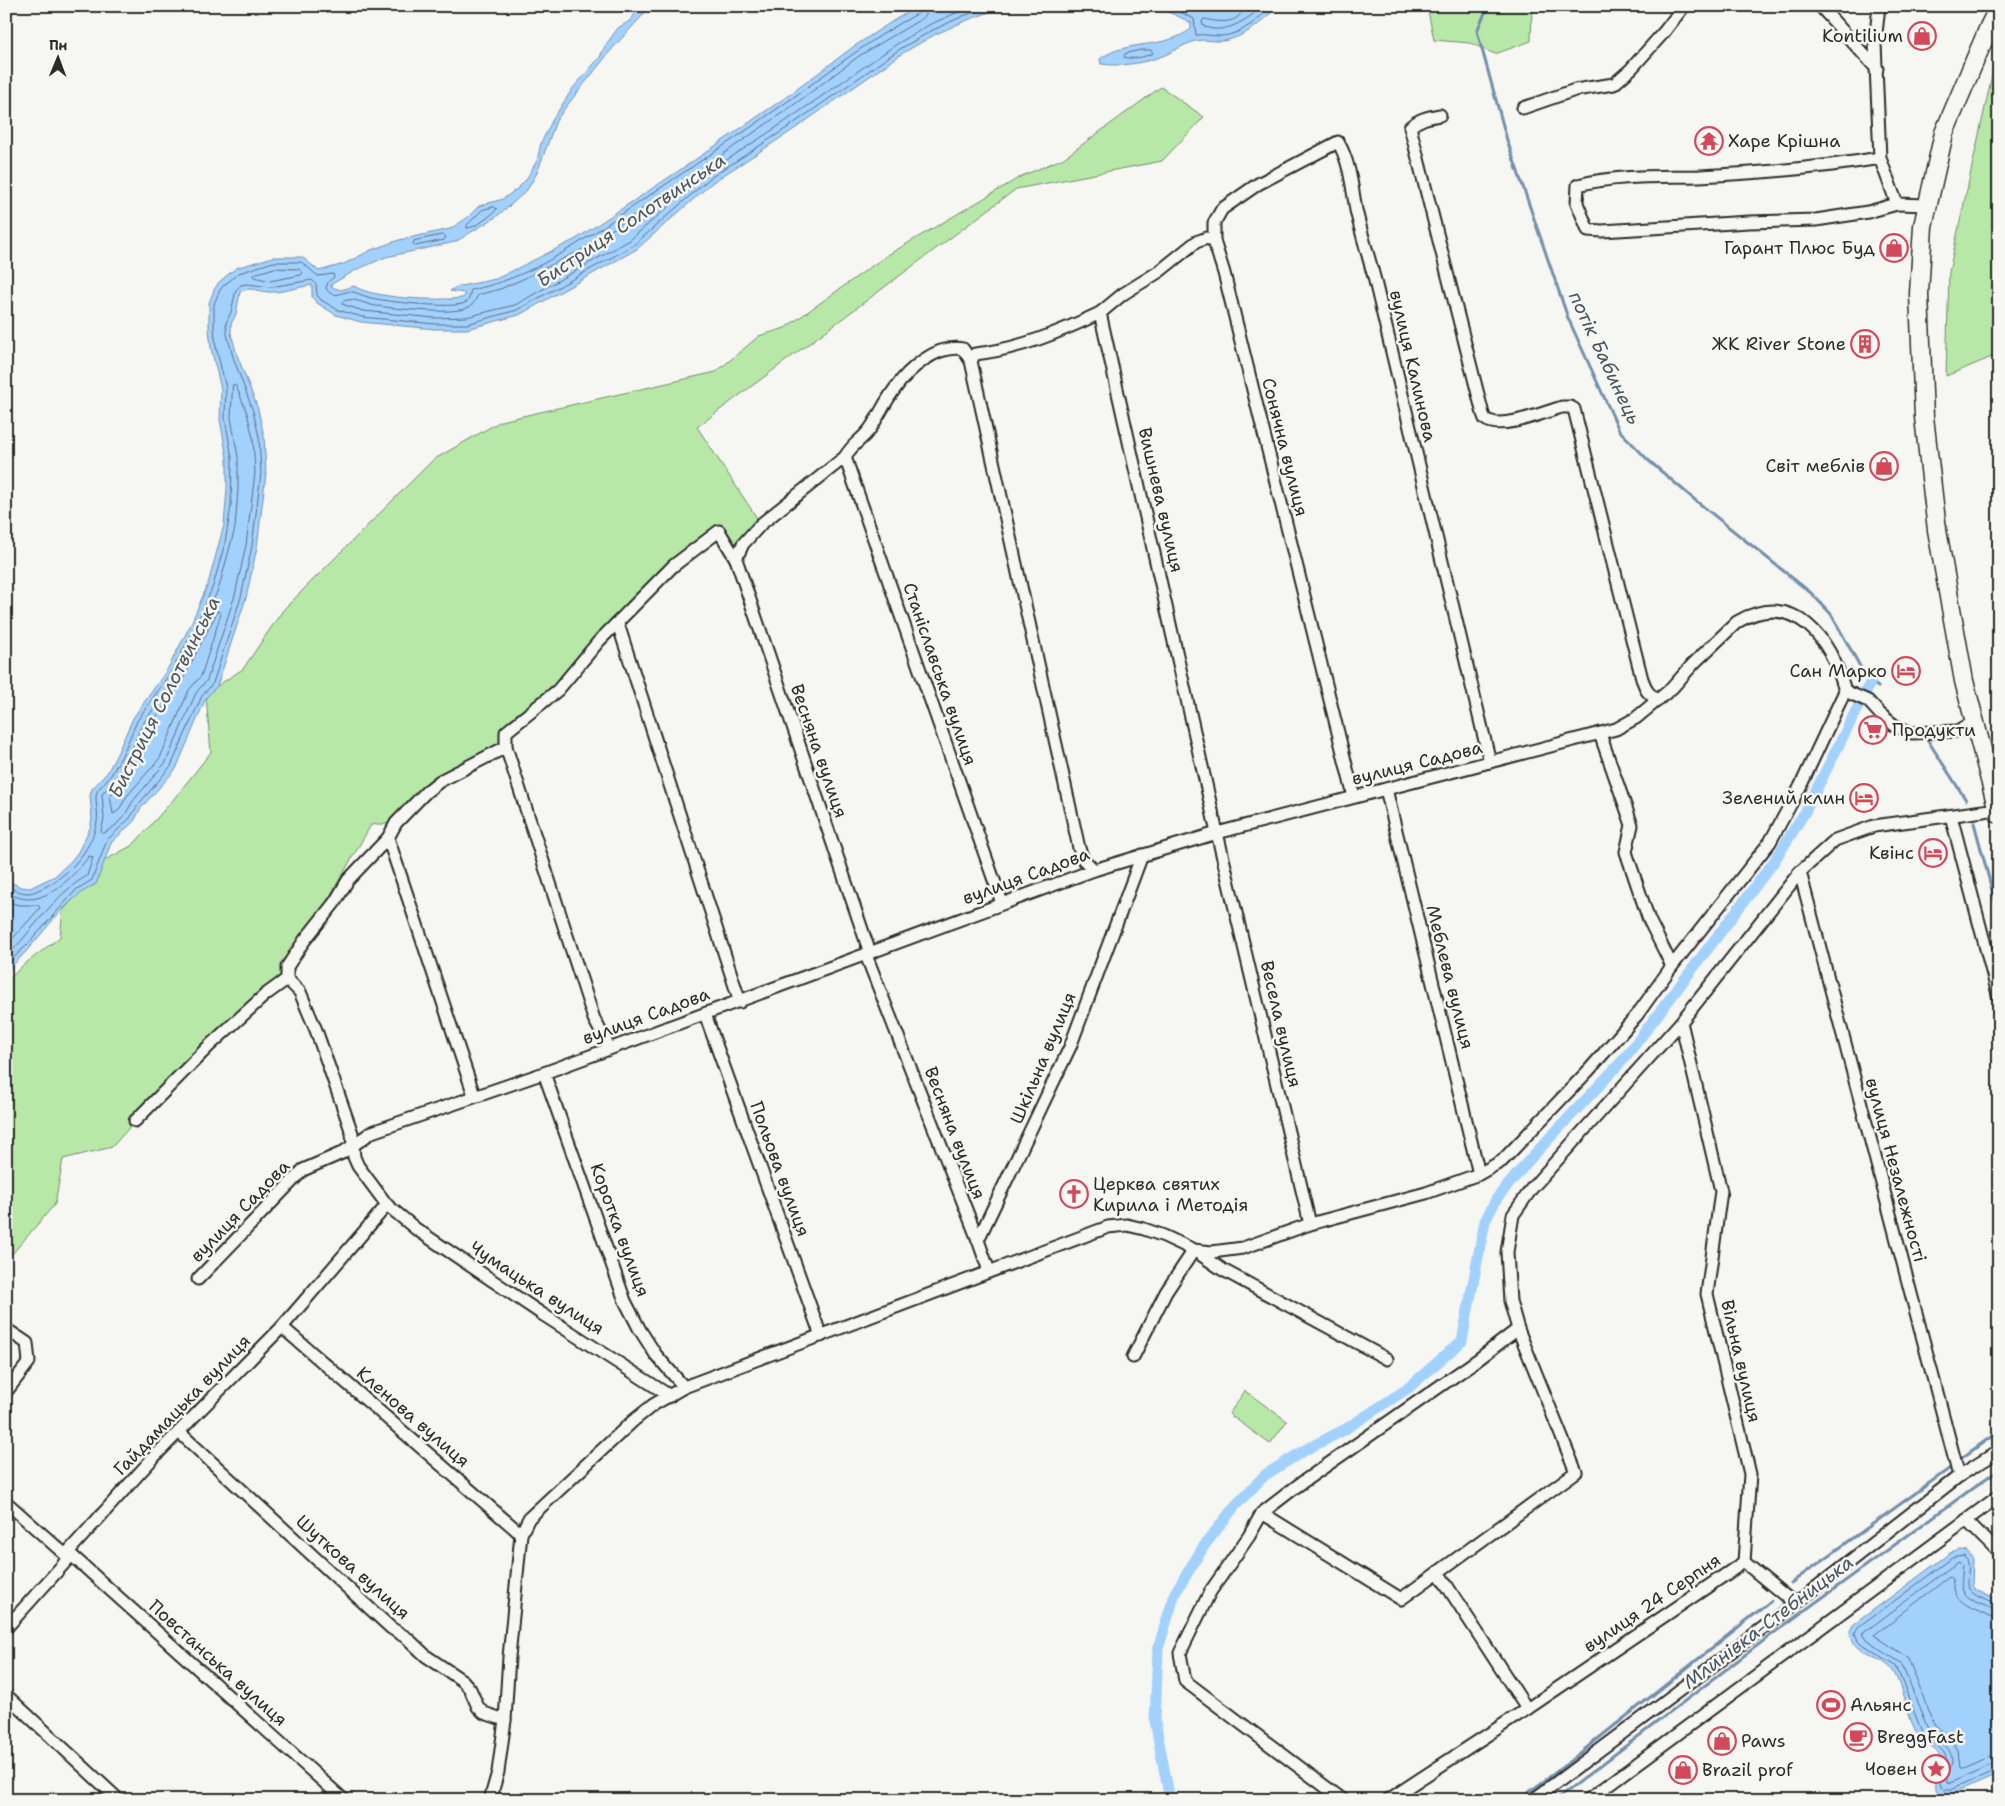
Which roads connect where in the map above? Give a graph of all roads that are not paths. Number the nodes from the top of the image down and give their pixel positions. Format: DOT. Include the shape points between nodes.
graph roads {
  1 [pos="1684,6"];
  2 [pos="1820,6"];
  3 [pos="1879,6"];
  4 [pos="1999,8"];
  5 [pos="1877,69"];
  6 [pos="1523,108"];
  7 [pos="1440,115"];
  8 [pos="1880,158"];
  9 [pos="1897,204"];
  10 [pos="1927,205"];
  11 [pos="1214,241"];
  12 [pos="1100,313"];
  13 [pos="971,361"];
  14 [pos="845,457"];
  15 [pos="736,559"];
  16 [pos="618,624"];
  17 [pos="1850,693"];
  18 [pos="1657,701"];
  19 [pos="1974,722"];
  20 [pos="1600,734"];
  21 [pos="506,747"];
  22 [pos="1490,762"];
  23 [pos="1386,789"];
  24 [pos="1354,797"];
  25 [pos="1998,811"];
  26 [pos="1951,816"];
  27 [pos="1217,833"];
  28 [pos="388,838"];
  29 [pos="1142,855"];
  30 [pos="1094,870"];
  31 [pos="1800,872"];
  32 [pos="1002,903"];
  33 [pos="868,954"];
  34 [pos="1672,966"];
  35 [pos="287,979"];
  36 [pos="1999,998"];
  37 [pos="740,1002"];
  38 [pos="705,1014"];
  39 [pos="1681,1022"];
  40 [pos="610,1047"];
  41 [pos="544,1073"];
  42 [pos="474,1096"];
  43 [pos="135,1121"];
  44 [pos="354,1145"];
  45 [pos="1479,1174"];
  46 [pos="387,1205"];
  47 [pos="1310,1224"];
  48 [pos="978,1240"];
  49 [pos="1194,1250"];
  50 [pos="989,1271"];
  51 [pos="198,1279"];
  52 [pos="282,1327"];
  53 [pos="6,1329"];
  54 [pos="1518,1329"];
  55 [pos="821,1336"];
  56 [pos="1133,1357"];
  57 [pos="1388,1360"];
  58 [pos="684,1388"];
  59 [pos="6,1392"];
  60 [pos="670,1396"];
  61 [pos="179,1432"];
  62 [pos="1999,1451"];
  63 [pos="1959,1476"];
  64 [pos="1999,1496"];
  65 [pos="6,1502"];
  66 [pos="1262,1513"];
  67 [pos="1966,1520"];
  68 [pos="522,1534"];
  69 [pos="1999,1553"];
  70 [pos="69,1555"];
  71 [pos="1744,1562"];
  72 [pos="1438,1572"];
  73 [pos="1795,1604"];
  74 [pos="6,1628"];
  75 [pos="6,1694"];
  76 [pos="1527,1709"];
  77 [pos="505,1720"];
  78 [pos="120,1800"];
  79 [pos="344,1800"];
  80 [pos="490,1800"];
  81 [pos="1343,1800"];
  82 [pos="1388,1800"];
  83 [pos="1533,1800"];
  84 [pos="1588,1800"];
  1 -- 6 [label="street" via="1658,39 1614,84 1575,90"];
  2 -- 5 [label="street"];
  3 -- 5 [label="street" via="1875,43"];
  4 -- 10 [label="main road" via="1944,133"];
  5 -- 8 [label="street"];
  7 -- 18 [label="street" via="1417,121 1410,128 1483,414 1485,419 1496,424 1562,407 1574,409 1642,679 1647,691"];
  8 -- 9 [label="street"];
  8 -- 9 [label="street" via="1840,165 1592,182 1578,185 1577,203 1588,230 1602,231 1816,220"];
  9 -- 10 [label="street"];
  10 -- 19 [label="main road" via="1919,294 1924,417 1937,530"];
  11 -- 12 [label="street" via="1207,238 1196,242"];
  11 -- 22 [label="street, вулиця Калинова" via="1214,223 1222,209 1258,184 1338,142 1349,172"];
  11 -- 24 [label="street, Сонячна вулиця"];
  12 -- 13 [label="street" via="1050,336 999,351 976,354"];
  12 -- 27 [label="street, Вишнева вулиця"];
  13 -- 14 [label="street" via="963,349 953,347 935,353 906,375 872,426 851,446"];
  13 -- 30 [label="street" via="1079,848 1083,859"];
  14 -- 15 [label="street" via="760,524 743,544"];
  14 -- 32 [label="street, Станіславська вулиця"];
  15 -- 16 [label="street, Весняна вулиця" via="719,531 673,566"];
  15 -- 33 [label="street, Весняна вулиця"];
  16 -- 21 [label="street" via="599,641 558,690 506,732"];
  16 -- 37 [label="street"];
  17 -- 18 [label="street, вулиця Садова" via="1816,630 1797,617 1773,610 1737,622"];
  17 -- 19 [label="street" via="1868,701 1894,725 1912,734 1958,730"];
  17 -- 34 [label="street" via="1770,842"];
  18 -- 20 [label="street, вулиця Садова" via="1636,718"];
  19 -- 25 [label="main road"];
  20 -- 22 [label="street, вулиця Садова"];
  20 -- 34 [label="street" via="1632,824 1626,852 1649,920"];
  21 -- 28 [label="street" via="440,781 396,823"];
  21 -- 40 [label="street" via="594,1019"];
  22 -- 23 [label="street, вулиця Садова"];
  23 -- 24 [label="street, вулиця Садова"];
  23 -- 45 [label="street, Меблева вулиця"];
  24 -- 27 [label="street, вулиця Садова"];
  25 -- 26 [label="street"];
  26 -- 31 [label="street" via="1874,826 1835,840"];
  26 -- 36 [label="street"];
  27 -- 29 [label="street, вулиця Садова"];
  27 -- 47 [label="street, Весела вулиця"];
  28 -- 35 [label="street" via="348,880 304,941 288,967"];
  28 -- 42 [label="street"];
  29 -- 30 [label="street, вулиця Садова"];
  29 -- 48 [label="street, Шкільна вулиця" via="1070,1046"];
  30 -- 32 [label="street, вулиця Садова"];
  31 -- 39 [label="street"];
  31 -- 63 [label="street, вулиця Незалежності"];
  32 -- 33 [label="street, вулиця Садова"];
  33 -- 37 [label="street, вулиця Садова"];
  33 -- 48 [label="street, Весняна вулиця"];
  34 -- 45 [label="street" via="1637,1015 1589,1070 1502,1161"];
  35 -- 43 [label="street" via="209,1046"];
  35 -- 44 [label="street, Чумацька вулиця" via="300,992 316,1030"];
  37 -- 38 [label="street, вулиця Садова"];
  38 -- 40 [label="street, вулиця Садова"];
  38 -- 55 [label="street, Польова вулиця"];
  39 -- 54 [label="street" via="1532,1188 1514,1215 1507,1252 1510,1301"];
  39 -- 71 [label="street, Вільна вулиця" via="1721,1191 1707,1294 1750,1474"];
  40 -- 41 [label="street, вулиця Садова"];
  41 -- 42 [label="street, вулиця Садова"];
  41 -- 58 [label="street, Коротка вулиця" via="625,1301 656,1355"];
  42 -- 44 [label="street, вулиця Садова" via="372,1132"];
  44 -- 46 [label="street, Чумацька вулиця" via="358,1166"];
  44 -- 51 [label="street, вулиця Садова" via="303,1170"];
  45 -- 47 [label="street" via="1426,1193"];
  46 -- 52 [label="street, Гайдамацька вулиця"];
  46 -- 60 [label="street, Чумацька вулиця" via="416,1229"];
  47 -- 49 [label="street" via="1243,1248 1212,1252"];
  48 -- 50 [label="street"];
  49 -- 50 [label="street" via="1164,1236 1127,1225 1108,1227"];
  49 -- 56 [label="street" via="1166,1292"];
  49 -- 57 [label="street" via="1223,1270"];
  50 -- 55 [label="street"];
  52 -- 61 [label="street, Гайдамацька вулиця"];
  52 -- 68 [label="street, Кленова вулиця"];
  53 -- 59 [label="street" via="26,1343 29,1362"];
  54 -- 66 [label="street"];
  54 -- 72 [label="street" via="1576,1472"];
  55 -- 58 [label="street"];
  58 -- 60 [label="street"];
  60 -- 68 [label="street" via="633,1421 529,1518"];
  61 -- 70 [label="street, Гайдамацька вулиця"];
  61 -- 77 [label="street, Шуткова вулиця" via="391,1628 463,1681 484,1713"];
  62 -- 63 [label="street"];
  63 -- 73 [label="street"];
  64 -- 67 [label="street"];
  65 -- 70 [label="street, Повстанська вулиця"];
  66 -- 72 [label="street" via="1401,1599"];
  66 -- 81 [label="street" via="1210,1592 1180,1653 1185,1681"];
  67 -- 69 [label="street"];
  67 -- 84 [label="street"];
  68 -- 77 [label="street"];
  70 -- 74 [label="street, Гайдамацька вулиця"];
  70 -- 79 [label="street, Повстанська вулиця"];
  71 -- 73 [label="street, вулиця 24 Серпня"];
  71 -- 76 [label="street, вулиця 24 Серпня"];
  72 -- 76 [label="street"];
  73 -- 83 [label="street"];
  75 -- 78 [label="street"];
  76 -- 82 [label="street, вулиця 24 Серпня"];
  77 -- 80 [label="street" via="498,1772"];
}
